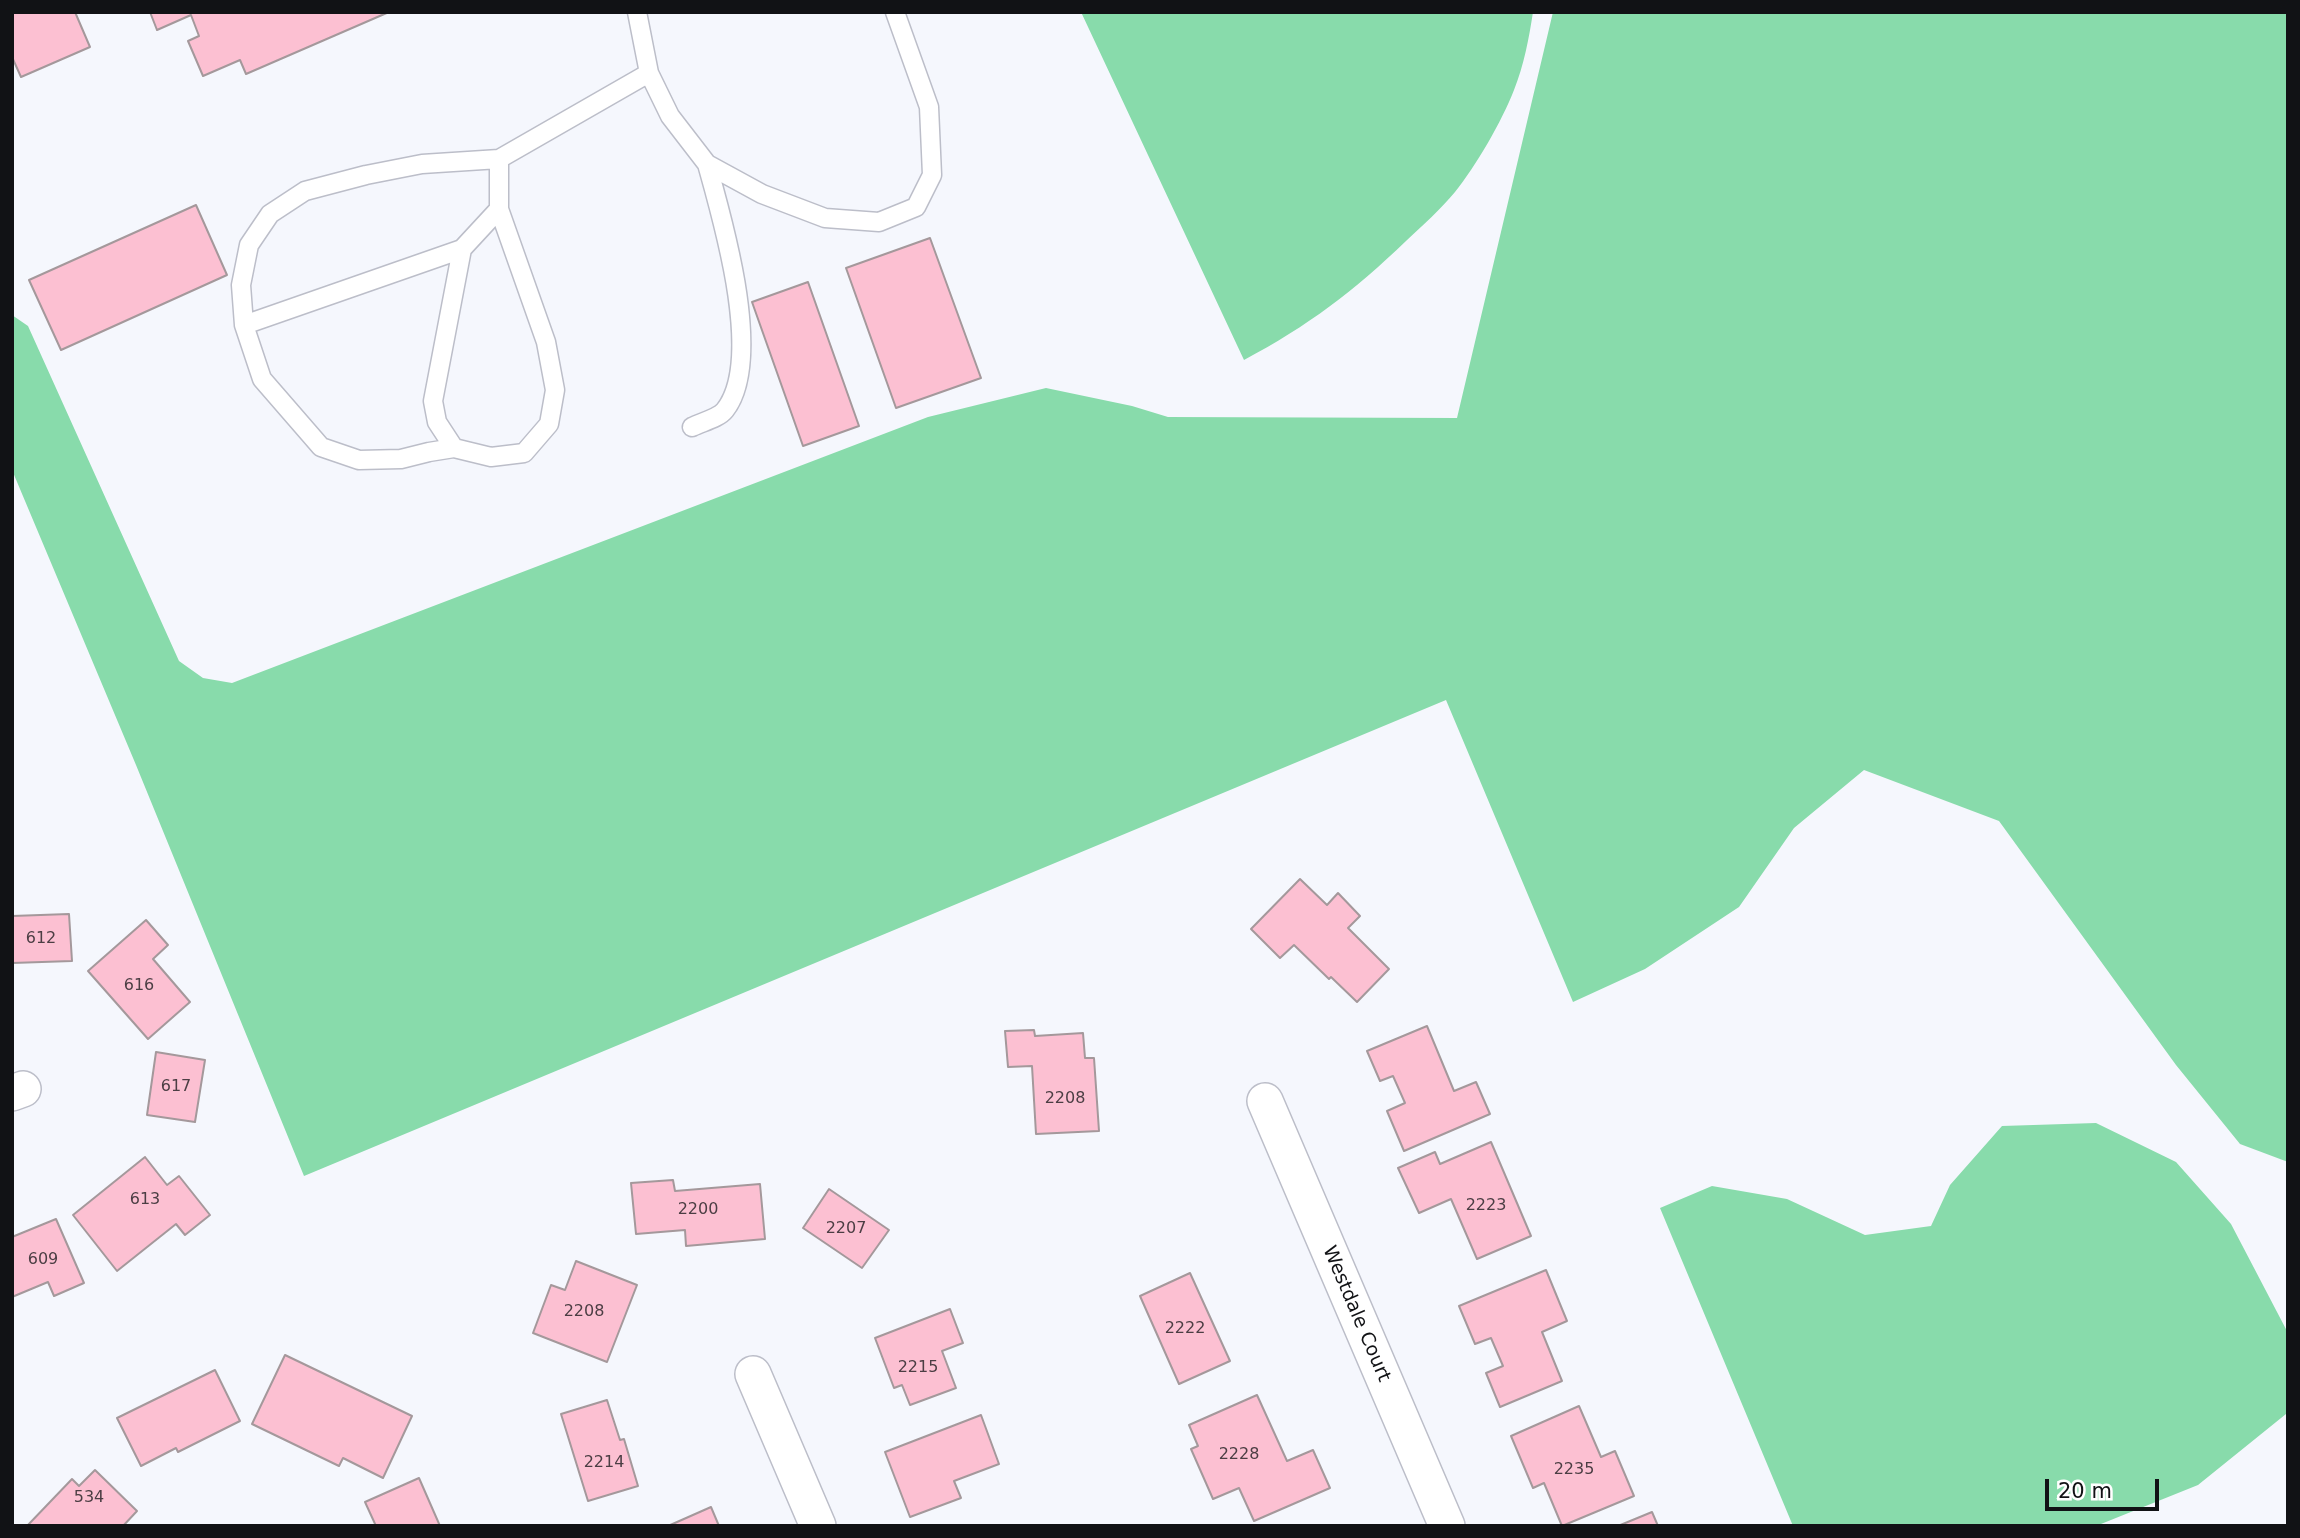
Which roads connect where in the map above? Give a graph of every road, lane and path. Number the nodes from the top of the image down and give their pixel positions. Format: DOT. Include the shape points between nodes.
graph roads {
  1 [pos="637,12"];
  2 [pos="895,12"];
  3 [pos="649,73"];
  4 [pos="499,159"];
  5 [pos="707,164"];
  6 [pos="499,209"];
  7 [pos="462,249"];
  8 [pos="244,325"];
  9 [pos="692,427"];
  10 [pos="454,448"];
  11 [pos="1265,1101"];
  12 [pos="753,1374"];
  13 [pos="818,1526"];
  14 [pos="1447,1526"];
  1 -- 3 [label="lane"];
  2 -- 5 [label="lane" via="929,107 932,175 916,207 879,222 825,218 762,194"];
  3 -- 4 [label="lane"];
  3 -- 5 [label="lane" via="670,117"];
  4 -- 6 [label="lane"];
  4 -- 8 [label="lane" via="422,164 305,191 270,214 249,245 241,285"];
  5 -- 9 [label="lane" via="738,301 742,360 736,392 724,412"];
  6 -- 7 [label="lane"];
  6 -- 10 [label="lane" via="546,342 555,390 549,424 524,453 491,457"];
  7 -- 8 [label="lane"];
  7 -- 10 [label="lane" via="433,401 437,422"];
  8 -- 10 [label="lane" via="262,379 321,447 359,460 401,459"];
  11 -- 14 [label="street, Westdale Court"];
  12 -- 13 [label="street"];
}
